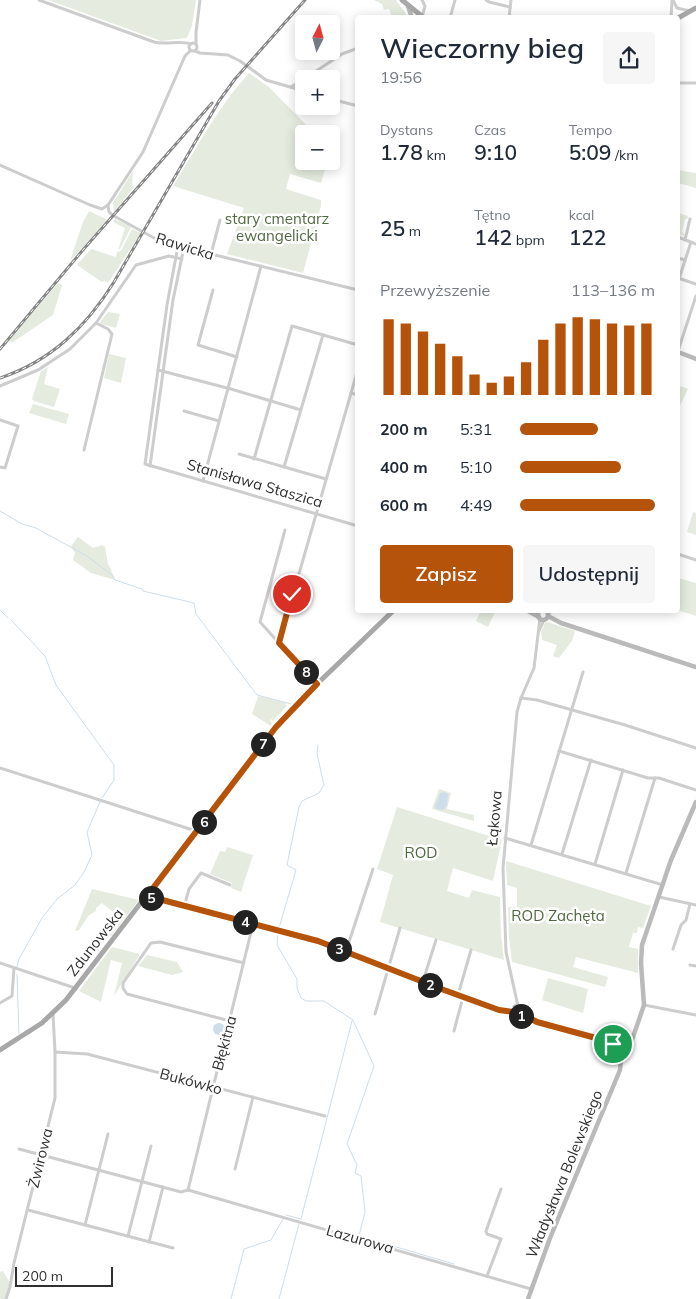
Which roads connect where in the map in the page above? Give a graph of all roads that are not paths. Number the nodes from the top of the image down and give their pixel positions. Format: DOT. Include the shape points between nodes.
graph roads {
  1 [pos="39,0"];
  2 [pos="200,0"];
  3 [pos="402,0"];
  4 [pos="422,0"];
  5 [pos="455,0"];
  6 [pos="486,0"];
  7 [pos="511,0"];
  8 [pos="672,0"];
  9 [pos="408,6"];
  10 [pos="510,7"];
  11 [pos="696,8"];
  12 [pos="690,11"];
  13 [pos="411,15"];
  14 [pos="419,15"];
  15 [pos="423,15"];
  16 [pos="451,15"];
  17 [pos="509,15"];
  18 [pos="671,15"];
  19 [pos="680,17"];
  20 [pos="193,47"];
  21 [pos="355,48"];
  22 [pos="318,70"];
  23 [pos="696,82"];
  24 [pos="680,83"];
  25 [pos="295,85"];
  26 [pos="291,87"];
  27 [pos="295,88"];
  28 [pos="340,101"];
  29 [pos="355,105"];
  30 [pos="0,165"];
  31 [pos="108,205"];
  32 [pos="690,219"];
  33 [pos="220,220"];
  34 [pos="680,238"];
  35 [pos="685,240"];
  36 [pos="691,242"];
  37 [pos="696,244"];
  38 [pos="178,246"];
  39 [pos="184,248"];
  40 [pos="211,254"];
  41 [pos="176,257"];
  42 [pos="182,258"];
  43 [pos="680,259"];
  44 [pos="685,260"];
  45 [pos="261,266"];
  46 [pos="680,273"];
  47 [pos="680,279"];
  48 [pos="696,284"];
  49 [pos="355,289"];
  50 [pos="213,290"];
  51 [pos="696,296"];
  52 [pos="168,301"];
  53 [pos="173,302"];
  54 [pos="690,316"];
  55 [pos="696,318"];
  56 [pos="96,323"];
  57 [pos="324,335"];
  58 [pos="355,344"];
  59 [pos="680,345"];
  60 [pos="680,352"];
  61 [pos="236,357"];
  62 [pos="696,359"];
  63 [pos="158,370"];
  64 [pos="163,371"];
  65 [pos="355,378"];
  66 [pos="0,386"];
  67 [pos="228,389"];
  68 [pos="350,393"];
  69 [pos="355,394"];
  70 [pos="270,401"];
  71 [pos="302,410"];
  72 [pos="184,411"];
  73 [pos="0,420"];
  74 [pos="219,421"];
  75 [pos="84,450"];
  76 [pos="239,454"];
  77 [pos="254,459"];
  78 [pos="150,466"];
  79 [pos="0,467"];
  80 [pos="284,467"];
  81 [pos="326,479"];
  82 [pos="203,481"];
  83 [pos="315,514"];
  84 [pos="355,525"];
  85 [pos="285,530"];
  86 [pos="680,555"];
  87 [pos="696,560"];
  88 [pos="391,613"];
  89 [pos="544,614"];
  90 [pos="279,643"];
  91 [pos="696,667"];
  92 [pos="582,672"];
  93 [pos="317,684"];
  94 [pos="521,698"];
  95 [pos="571,711"];
  96 [pos="696,748"];
  97 [pos="559,751"];
  98 [pos="590,760"];
  99 [pos="0,768"];
  100 [pos="623,770"];
  101 [pos="655,778"];
  102 [pos="696,790"];
  103 [pos="696,802"];
  104 [pos="196,832"];
  105 [pos="505,838"];
  106 [pos="531,845"];
  107 [pos="562,854"];
  108 [pos="595,864"];
  109 [pos="373,868"];
  110 [pos="626,874"];
  111 [pos="230,885"];
  112 [pos="663,885"];
  113 [pos="147,896"];
  114 [pos="659,897"];
  115 [pos="690,904"];
  116 [pos="696,905"];
  117 [pos="184,907"];
  118 [pos="253,924"];
  119 [pos="400,928"];
  120 [pos="436,940"];
  121 [pos="674,949"];
  122 [pos="472,950"];
  123 [pos="346,951"];
  124 [pos="0,963"];
  125 [pos="244,963"];
  126 [pos="690,965"];
  127 [pos="696,966"];
  128 [pos="388,967"];
  129 [pos="14,968"];
  130 [pos="422,982"];
  131 [pos="76,988"];
  132 [pos="460,996"];
  133 [pos="0,1003"];
  134 [pos="644,1005"];
  135 [pos="518,1006"];
  136 [pos="513,1012"];
  137 [pos="53,1014"];
  138 [pos="375,1014"];
  139 [pos="522,1014"];
  140 [pos="696,1016"];
  141 [pos="230,1022"];
  142 [pos="454,1031"];
  143 [pos="0,1050"];
  144 [pos="619,1050"];
  145 [pos="625,1050"];
  146 [pos="55,1052"];
  147 [pos="622,1059"];
  148 [pos="212,1087"];
  149 [pos="253,1097"];
  150 [pos="325,1116"];
  151 [pos="108,1134"];
  152 [pos="151,1146"];
  153 [pos="18,1149"];
  154 [pos="41,1155"];
  155 [pos="235,1169"];
  156 [pos="98,1170"];
  157 [pos="142,1182"];
  158 [pos="163,1187"];
  159 [pos="500,1189"];
  160 [pos="188,1190"];
  161 [pos="28,1210"];
  162 [pos="85,1225"];
  163 [pos="128,1236"];
  164 [pos="150,1242"];
  165 [pos="173,1248"];
  166 [pos="487,1276"];
  167 [pos="532,1290"];
  168 [pos="6,1299"];
  169 [pos="528,1299"];
  1 -- 20 [label="street" via="160,44 184,42"];
  2 -- 20 [label="street"];
  3 -- 9 [label="main road"];
  4 -- 15 [label="street" via="425,6"];
  5 -- 16 [label="street"];
  6 -- 10 [label="street"];
  7 -- 10 [label="street"];
  8 -- 12 [label="street" via="680,10"];
  8 -- 18 [label="street"];
  9 -- 13 [label="street"];
  9 -- 14 [label="main road"];
  10 -- 17 [label="street"];
  11 -- 12 [label="main road"];
  12 -- 19 [label="main road"];
  20 -- 26 [label="street" via="205,53 228,55 260,77"];
  20 -- 31 [label="street" via="183,61 143,152"];
  21 -- 22 [label="street"];
  23 -- 24 [label="street"];
  25 -- 26 [label="street"];
  26 -- 27 [label="street"];
  28 -- 29 [label="street"];
  30 -- 31 [label="street" via="90,206 102,208"];
  31 -- 38 [label="street, Rawicka" via="114,216"];
  32 -- 35 [label="street"];
  33 -- 40 [label="street"];
  34 -- 35 [label="street"];
  35 -- 36 [label="street"];
  36 -- 37 [label="street"];
  36 -- 44 [label="street"];
  38 -- 39 [label="street, Rawicka"];
  38 -- 41 [label="street"];
  39 -- 40 [label="street, Rawicka"];
  39 -- 42 [label="street"];
  40 -- 45 [label="street, Rawicka"];
  41 -- 42 [label="street"];
  41 -- 52 [label="street"];
  41 -- 56 [label="street" via="136,265"];
  42 -- 53 [label="street"];
  43 -- 44 [label="street"];
  44 -- 46 [label="street"];
  45 -- 49 [label="street, Rawicka"];
  45 -- 61 [label="street"];
  47 -- 48 [label="street"];
  50 -- 61 [label="street" via="198,345"];
  51 -- 54 [label="street"];
  52 -- 53 [label="street"];
  52 -- 63 [label="street"];
  53 -- 64 [label="street"];
  54 -- 55 [label="street"];
  54 -- 59 [label="street"];
  56 -- 66 [label="street" via="54,361"];
  56 -- 75 [label="street" via="112,334"];
  57 -- 58 [label="street"];
  57 -- 70 [label="street" via="292,326"];
  57 -- 71 [label="street"];
  60 -- 62 [label="street"];
  61 -- 67 [label="street"];
  63 -- 64 [label="street"];
  63 -- 78 [label="street, Stanisława Staszica" via="145,464"];
  64 -- 67 [label="street"];
  64 -- 78 [label="street"];
  65 -- 68 [label="street"];
  67 -- 70 [label="street"];
  67 -- 74 [label="street"];
  68 -- 69 [label="street"];
  68 -- 81 [label="street"];
  70 -- 71 [label="street"];
  70 -- 77 [label="street"];
  71 -- 80 [label="street"];
  72 -- 74 [label="street"];
  73 -- 79 [label="street" via="18,426 5,468"];
  74 -- 82 [label="street"];
  76 -- 77 [label="street"];
  77 -- 80 [label="street"];
  78 -- 82 [label="street, Stanisława Staszica"];
  80 -- 81 [label="street"];
  81 -- 83 [label="street"];
  82 -- 83 [label="street, Stanisława Staszica"];
  83 -- 84 [label="street, Stanisława Staszica"];
  83 -- 90 [label="street"];
  85 -- 90 [label="street" via="260,622"];
  86 -- 87 [label="street"];
  88 -- 93 [label="main road, Zdunowska"];
  89 -- 91 [label="street" via="561,623"];
  89 -- 94 [label="street, Łąkowa" via="537,634 534,668"];
  90 -- 93 [label="street"];
  92 -- 95 [label="street"];
  93 -- 104 [label="main road, Zdunowska" via="276,727"];
  94 -- 95 [label="street"];
  94 -- 105 [label="street, Łąkowa" via="516,718"];
  95 -- 96 [label="street"];
  95 -- 97 [label="street"];
  97 -- 98 [label="street"];
  97 -- 106 [label="street"];
  98 -- 100 [label="street"];
  98 -- 107 [label="street"];
  99 -- 104 [label="street"];
  100 -- 101 [label="street"];
  100 -- 108 [label="street"];
  101 -- 102 [label="street"];
  101 -- 110 [label="street"];
  103 -- 112 [label="street"];
  104 -- 113 [label="main road, Zdunowska"];
  105 -- 106 [label="street"];
  105 -- 135 [label="street, Łąkowa" via="505,947"];
  106 -- 107 [label="street"];
  107 -- 108 [label="street"];
  108 -- 110 [label="street"];
  109 -- 123 [label="street"];
  110 -- 112 [label="street"];
  111 -- 117 [label="street" via="201,873 189,889"];
  112 -- 114 [label="street"];
  113 -- 117 [label="street"];
  113 -- 131 [label="main road, Zdunowska"];
  114 -- 115 [label="street"];
  114 -- 134 [label="street" via="642,951"];
  115 -- 116 [label="street"];
  115 -- 121 [label="street"];
  117 -- 118 [label="street"];
  118 -- 123 [label="street"];
  118 -- 125 [label="street, Błękitna"];
  119 -- 128 [label="street"];
  120 -- 130 [label="street"];
  122 -- 132 [label="street"];
  123 -- 128 [label="street"];
  124 -- 129 [label="street"];
  125 -- 141 [label="street, Błękitna"];
  125 -- 141 [label="street" via="160,942 152,943 123,983 127,994"];
  126 -- 127 [label="street"];
  128 -- 130 [label="street"];
  128 -- 138 [label="street"];
  129 -- 131 [label="street"];
  129 -- 133 [label="street" via="12,996"];
  130 -- 132 [label="street"];
  131 -- 137 [label="main road, Zdunowska"];
  132 -- 136 [label="street"];
  132 -- 142 [label="street"];
  134 -- 140 [label="street"];
  134 -- 145 [label="street" via="632,1040"];
  135 -- 136 [label="street"];
  135 -- 139 [label="street" via="523,1010"];
  136 -- 139 [label="street" via="516,1016"];
  137 -- 143 [label="main road, Zdunowska"];
  137 -- 146 [label="street, Żwirowa"];
  139 -- 144 [label="street" via="537,1022 607,1041"];
  141 -- 148 [label="street, Błękitna"];
  144 -- 145 [label="street"];
  144 -- 147 [label="street" via="617,1056"];
  145 -- 147 [label="street, Władysława Bolewskiego" via="626,1056"];
  146 -- 148 [label="street, Bukówko" via="87,1054"];
  146 -- 154 [label="street, Żwirowa" via="55,1098"];
  147 -- 167 [label="street, Władysława Bolewskiego"];
  148 -- 149 [label="street, Bukówko"];
  148 -- 160 [label="street, Błękitna"];
  149 -- 150 [label="street, Bukówko"];
  149 -- 155 [label="street"];
  151 -- 156 [label="street"];
  152 -- 157 [label="street"];
  153 -- 154 [label="street, Lazurowa"];
  154 -- 156 [label="street, Lazurowa"];
  154 -- 161 [label="street, Żwirowa"];
  156 -- 157 [label="street, Lazurowa"];
  156 -- 162 [label="street"];
  157 -- 158 [label="street, Lazurowa"];
  157 -- 163 [label="street"];
  158 -- 160 [label="street, Lazurowa" via="181,1192"];
  158 -- 164 [label="street"];
  159 -- 166 [label="street" via="486,1234 501,1239"];
  160 -- 166 [label="street, Lazurowa"];
  161 -- 162 [label="street"];
  161 -- 168 [label="street, Żwirowa"];
  162 -- 163 [label="street"];
  163 -- 164 [label="street"];
  164 -- 165 [label="street"];
  166 -- 167 [label="street, Lazurowa"];
  167 -- 169 [label="street, Władysława Bolewskiego"];
}
